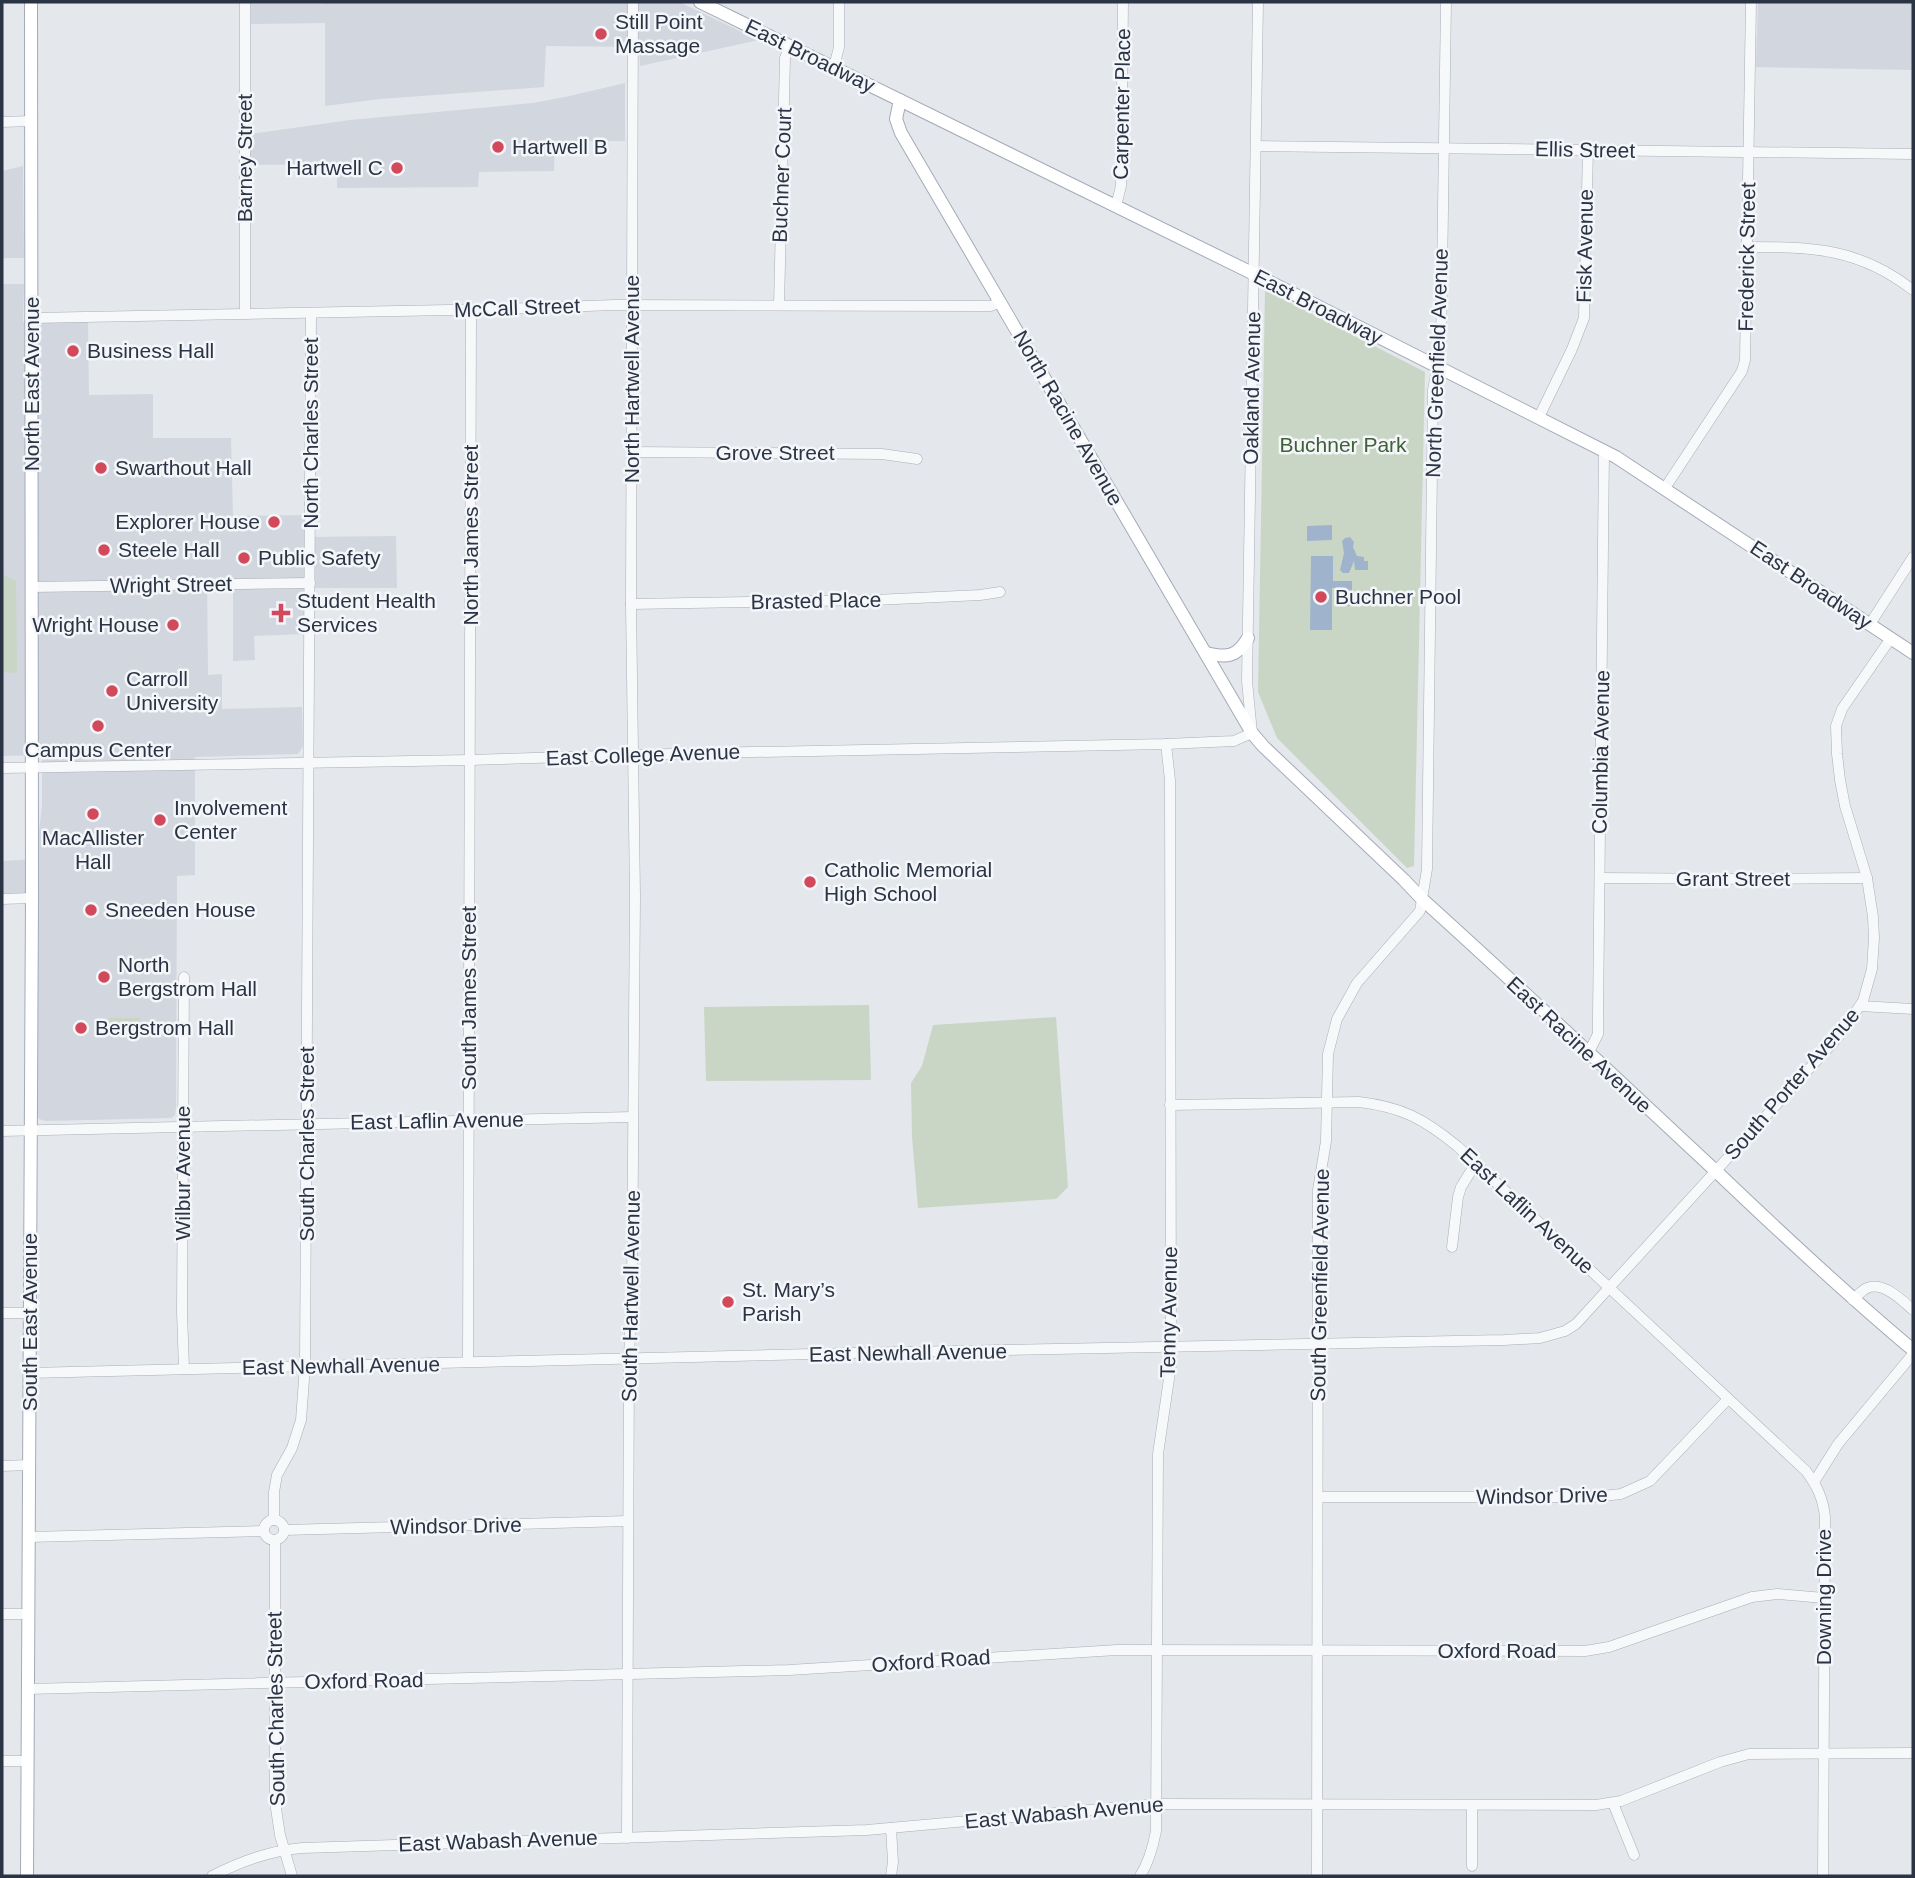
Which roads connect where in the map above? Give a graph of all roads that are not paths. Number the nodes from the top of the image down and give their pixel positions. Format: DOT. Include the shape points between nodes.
graph roads {
  1 [pos="31,2"];
  2 [pos="245,2"];
  3 [pos="633,2"];
  4 [pos="700,2"];
  5 [pos="839,2"];
  6 [pos="1123,2"];
  7 [pos="1258,2"];
  8 [pos="1446,2"];
  9 [pos="1751,2"];
  10 [pos="790,45"];
  11 [pos="834,67"];
  12 [pos="900,100"];
  13 [pos="31,121"];
  14 [pos="2,122"];
  15 [pos="1256,146"];
  16 [pos="1444,148"];
  17 [pos="1588,150"];
  18 [pos="1749,152"];
  19 [pos="1913,154"];
  20 [pos="1116,206"];
  21 [pos="1747,247"];
  22 [pos="1254,274"];
  23 [pos="1913,290"];
  24 [pos="1000,302"];
  25 [pos="632,305"];
  26 [pos="779,305"];
  27 [pos="471,310"];
  28 [pos="245,313"];
  29 [pos="311,313"];
  30 [pos="32,318"];
  31 [pos="1437,366"];
  32 [pos="1539,417"];
  33 [pos="1604,450"];
  34 [pos="632,452"];
  35 [pos="917,459"];
  36 [pos="1665,488"];
  37 [pos="1913,557"];
  38 [pos="310,583"];
  39 [pos="32,587"];
  40 [pos="1000,592"];
  41 [pos="631,604"];
  42 [pos="1870,624"];
  43 [pos="1248,638"];
  44 [pos="1891,638"];
  45 [pos="1206,653"];
  46 [pos="1913,653"];
  47 [pos="1429,725"];
  48 [pos="1252,733"];
  49 [pos="1166,744"];
  50 [pos="633,755"];
  51 [pos="470,760"];
  52 [pos="310,762"];
  53 [pos="32,767"];
  54 [pos="2,768"];
  55 [pos="1600,878"];
  56 [pos="1867,878"];
  57 [pos="32,898"];
  58 [pos="2,899"];
  59 [pos="1422,900"];
  60 [pos="184,977"];
  61 [pos="1860,1006"];
  62 [pos="1913,1009"];
  63 [pos="1589,1052"];
  64 [pos="1326,1101"];
  65 [pos="1170,1105"];
  66 [pos="633,1117"];
  67 [pos="468,1121"];
  68 [pos="307,1124"];
  69 [pos="183,1127"];
  70 [pos="30,1130"];
  71 [pos="2,1131"];
  72 [pos="1476,1163"];
  73 [pos="1716,1172"];
  74 [pos="1452,1247"];
  75 [pos="1611,1287"];
  76 [pos="1853,1300"];
  77 [pos="1913,1310"];
  78 [pos="30,1312"];
  79 [pos="2,1313"];
  80 [pos="1318,1343"];
  81 [pos="1171,1347"];
  82 [pos="1913,1352"];
  83 [pos="629,1358"];
  84 [pos="468,1362"];
  85 [pos="305,1366"];
  86 [pos="184,1369"];
  87 [pos="29,1373"];
  88 [pos="1728,1399"];
  89 [pos="29,1465"];
  90 [pos="2,1466"];
  91 [pos="1814,1482"];
  92 [pos="1318,1497"];
  93 [pos="274,1520"];
  94 [pos="628,1521"];
  95 [pos="284,1530"];
  96 [pos="264,1531"];
  97 [pos="29,1537"];
  98 [pos="275,1540"];
  99 [pos="1824,1598"];
  100 [pos="2,1614"];
  101 [pos="28,1614"];
  102 [pos="1157,1650"];
  103 [pos="1317,1650"];
  104 [pos="628,1675"];
  105 [pos="275,1683"];
  106 [pos="28,1689"];
  107 [pos="1913,1753"];
  108 [pos="1824,1754"];
  109 [pos="2,1761"];
  110 [pos="27,1761"];
  111 [pos="1613,1803"];
  112 [pos="1157,1804"];
  113 [pos="1317,1805"];
  114 [pos="1472,1805"];
  115 [pos="891,1828"];
  116 [pos="627,1838"];
  117 [pos="284,1850"];
  118 [pos="1634,1855"];
  119 [pos="1472,1866"];
  120 [pos="27,1876"];
  121 [pos="212,1876"];
  122 [pos="292,1876"];
  123 [pos="891,1876"];
  124 [pos="1140,1876"];
  125 [pos="1317,1876"];
  126 [pos="1823,1876"];
  1 -- 13 [label="main road, North East Avenue"];
  2 -- 28 [label="street, Barney Street"];
  3 -- 25 [label="street, North Hartwell Avenue"];
  4 -- 10 [label="main road, East Broadway"];
  5 -- 11 [label="street"];
  6 -- 20 [label="street, Carpenter Place" via="1121,186"];
  7 -- 15 [label="street, Oakland Avenue"];
  8 -- 16 [label="street, North Greenfield Avenue"];
  9 -- 18 [label="street, Frederick Street"];
  10 -- 11 [label="main road, East Broadway"];
  10 -- 26 [label="street, Buchner Court" via="785,60"];
  11 -- 12 [label="main road, East Broadway"];
  12 -- 20 [label="main road, East Broadway"];
  12 -- 24 [label="main road, North Racine Avenue" via="896,119 901,133"];
  13 -- 14 [label="street"];
  13 -- 30 [label="main road, North East Avenue"];
  15 -- 16 [label="street, Ellis Street"];
  15 -- 22 [label="street, Oakland Avenue"];
  16 -- 17 [label="street, Ellis Street"];
  16 -- 31 [label="street, North Greenfield Avenue"];
  17 -- 18 [label="street, Ellis Street"];
  17 -- 32 [label="street, Fisk Avenue" via="1584,318"];
  18 -- 19 [label="street, Ellis Street"];
  18 -- 21 [label="street, Frederick Street"];
  20 -- 22 [label="main road, East Broadway"];
  21 -- 23 [label="street" via="1813,248 1847,255 1885,270"];
  21 -- 36 [label="street, Frederick Street" via="1744,366"];
  22 -- 31 [label="main road, East Broadway"];
  22 -- 43 [label="street, Oakland Avenue"];
  24 -- 26 [label="street, McCall Street" via="991,306"];
  24 -- 45 [label="main road, North Racine Avenue"];
  25 -- 26 [label="street, McCall Street"];
  25 -- 27 [label="street, McCall Street"];
  25 -- 34 [label="street, North Hartwell Avenue"];
  27 -- 29 [label="street, McCall Street"];
  27 -- 51 [label="street, North James Street"];
  28 -- 29 [label="street, McCall Street"];
  28 -- 30 [label="street, McCall Street"];
  29 -- 38 [label="street, North Charles Street"];
  30 -- 39 [label="main road, North East Avenue"];
  31 -- 32 [label="main road, East Broadway"];
  31 -- 47 [label="street, North Greenfield Avenue"];
  32 -- 33 [label="main road, East Broadway"];
  33 -- 36 [label="main road, East Broadway"];
  33 -- 55 [label="street, Columbia Avenue"];
  34 -- 35 [label="street, Grove Street" via="882,454"];
  34 -- 41 [label="street, North Hartwell Avenue"];
  36 -- 42 [label="main road, East Broadway"];
  37 -- 42 [label="street"];
  38 -- 39 [label="street, Wright Street"];
  38 -- 52 [label="street, North Charles Street"];
  39 -- 53 [label="main road, North East Avenue"];
  40 -- 41 [label="street, Brasted Place" via="875,600"];
  41 -- 50 [label="street, North Hartwell Avenue"];
  42 -- 44 [label="main road, East Broadway"];
  43 -- 45 [label="main road" via="1240,651 1221,656"];
  43 -- 48 [label="street, Oakland Avenue"];
  44 -- 46 [label="main road, East Broadway"];
  44 -- 56 [label="street, South Porter Avenue" via="1842,709 1836,726 1845,806"];
  45 -- 48 [label="main road, North Racine Avenue"];
  47 -- 59 [label="street, South Greenfield Avenue" via="1427,869"];
  48 -- 49 [label="street, East College Avenue" via="1234,741"];
  48 -- 59 [label="main road, East Racine Avenue"];
  49 -- 50 [label="street, East College Avenue"];
  49 -- 65 [label="street, Tenny Avenue" via="1170,780"];
  50 -- 51 [label="street, East College Avenue"];
  50 -- 66 [label="street, South Hartwell Avenue"];
  51 -- 52 [label="street, East College Avenue"];
  51 -- 67 [label="street, South James Street"];
  52 -- 53 [label="street, East College Avenue"];
  52 -- 68 [label="street, South Charles Street"];
  53 -- 54 [label="street, East College Avenue"];
  53 -- 57 [label="main road, South East Avenue"];
  55 -- 56 [label="street, Grant Street"];
  55 -- 63 [label="street, Columbia Avenue" via="1598,1034"];
  56 -- 61 [label="street, South Porter Avenue" via="1874,949"];
  57 -- 58 [label="street"];
  57 -- 70 [label="main road, South East Avenue"];
  59 -- 63 [label="main road, East Racine Avenue"];
  59 -- 64 [label="street, South Greenfield Avenue" via="1420,911 1357,983 1337,1019 1328,1054"];
  60 -- 69 [label="street, Wilbur Avenue"];
  61 -- 62 [label="street"];
  61 -- 73 [label="street, South Porter Avenue"];
  63 -- 73 [label="main road, East Racine Avenue"];
  64 -- 65 [label="street, East Laflin Avenue"];
  64 -- 72 [label="street, East Laflin Avenue" via="1359,1101 1401,1110 1437,1129"];
  64 -- 80 [label="street, South Greenfield Avenue" via="1326,1141 1318,1190"];
  65 -- 81 [label="street, Tenny Avenue"];
  66 -- 67 [label="street, East Laflin Avenue"];
  66 -- 83 [label="street, South Hartwell Avenue"];
  67 -- 68 [label="street, East Laflin Avenue"];
  67 -- 84 [label="street, South James Street"];
  68 -- 69 [label="street, East Laflin Avenue"];
  68 -- 85 [label="street, South Charles Street"];
  69 -- 70 [label="street, East Laflin Avenue"];
  69 -- 86 [label="street, Wilbur Avenue"];
  70 -- 71 [label="street, East Laflin Avenue"];
  70 -- 78 [label="main road, South East Avenue"];
  72 -- 74 [label="street" via="1461,1186"];
  72 -- 75 [label="street, East Laflin Avenue"];
  73 -- 75 [label="street, East Newhall Avenue"];
  73 -- 76 [label="main road, East Racine Avenue"];
  75 -- 80 [label="street, East Newhall Avenue" via="1576,1324 1540,1338"];
  75 -- 88 [label="street, East Laflin Avenue"];
  76 -- 77 [label="street" via="1867,1288 1879,1287"];
  76 -- 82 [label="main road, East Racine Avenue"];
  78 -- 79 [label="street"];
  78 -- 87 [label="main road, South East Avenue"];
  80 -- 81 [label="street, East Newhall Avenue"];
  80 -- 92 [label="street, South Greenfield Avenue"];
  81 -- 83 [label="street, East Newhall Avenue"];
  81 -- 102 [label="street, Tenny Avenue" via="1158,1454"];
  82 -- 91 [label="street" via="1838,1444"];
  83 -- 84 [label="street, East Newhall Avenue"];
  83 -- 94 [label="street, South Hartwell Avenue"];
  84 -- 85 [label="street, East Newhall Avenue"];
  85 -- 86 [label="street, East Newhall Avenue"];
  85 -- 93 [label="street, South Charles Street" via="301,1420 277,1475"];
  86 -- 87 [label="street, East Newhall Avenue"];
  87 -- 89 [label="main road, South East Avenue"];
  88 -- 91 [label="street, East Laflin Avenue"];
  88 -- 92 [label="street, Windsor Drive" via="1650,1481 1621,1494"];
  89 -- 90 [label="street"];
  89 -- 97 [label="main road, South East Avenue"];
  91 -- 99 [label="street, Downing Drive" via="1824,1510"];
  92 -- 103 [label="street, South Greenfield Avenue"];
  93 -- 95 [label="street"];
  93 -- 96 [label="street"];
  94 -- 95 [label="street, Windsor Drive"];
  94 -- 104 [label="street, South Hartwell Avenue"];
  95 -- 98 [label="street"];
  96 -- 97 [label="street"];
  96 -- 98 [label="street" via="268,1539"];
  97 -- 101 [label="main road, South East Avenue"];
  98 -- 105 [label="street, South Charles Street"];
  99 -- 103 [label="street, Oxford Road" via="1752,1597 1609,1647 1585,1651"];
  99 -- 108 [label="street, Downing Drive"];
  100 -- 101 [label="street"];
  101 -- 106 [label="main road, South East Avenue"];
  102 -- 103 [label="street, Oxford Road"];
  102 -- 104 [label="street, Oxford Road"];
  102 -- 112 [label="street, Tenny Avenue"];
  103 -- 113 [label="street, South Greenfield Avenue"];
  104 -- 105 [label="street, Oxford Road"];
  104 -- 116 [label="street, South Hartwell Avenue"];
  105 -- 106 [label="street, Oxford Road"];
  105 -- 117 [label="street, South Charles Street" via="275,1802"];
  106 -- 110 [label="main road, South East Avenue"];
  107 -- 108 [label="street, East Wabash Avenue"];
  108 -- 111 [label="street, East Wabash Avenue" via="1738,1756"];
  108 -- 126 [label="street, Downing Drive"];
  109 -- 110 [label="street"];
  110 -- 120 [label="main road, South East Avenue"];
  111 -- 114 [label="street, East Wabash Avenue"];
  111 -- 118 [label="street"];
  112 -- 113 [label="street, East Wabash Avenue"];
  112 -- 115 [label="street, East Wabash Avenue"];
  112 -- 124 [label="street, Tenny Avenue" via="1153,1849"];
  113 -- 114 [label="street, East Wabash Avenue"];
  113 -- 125 [label="street, South Greenfield Avenue"];
  114 -- 119 [label="street"];
  115 -- 116 [label="street, East Wabash Avenue"];
  115 -- 123 [label="street"];
  116 -- 117 [label="street, East Wabash Avenue"];
  117 -- 121 [label="street, East Wabash Avenue"];
  117 -- 122 [label="street, South Charles Street"];
}
